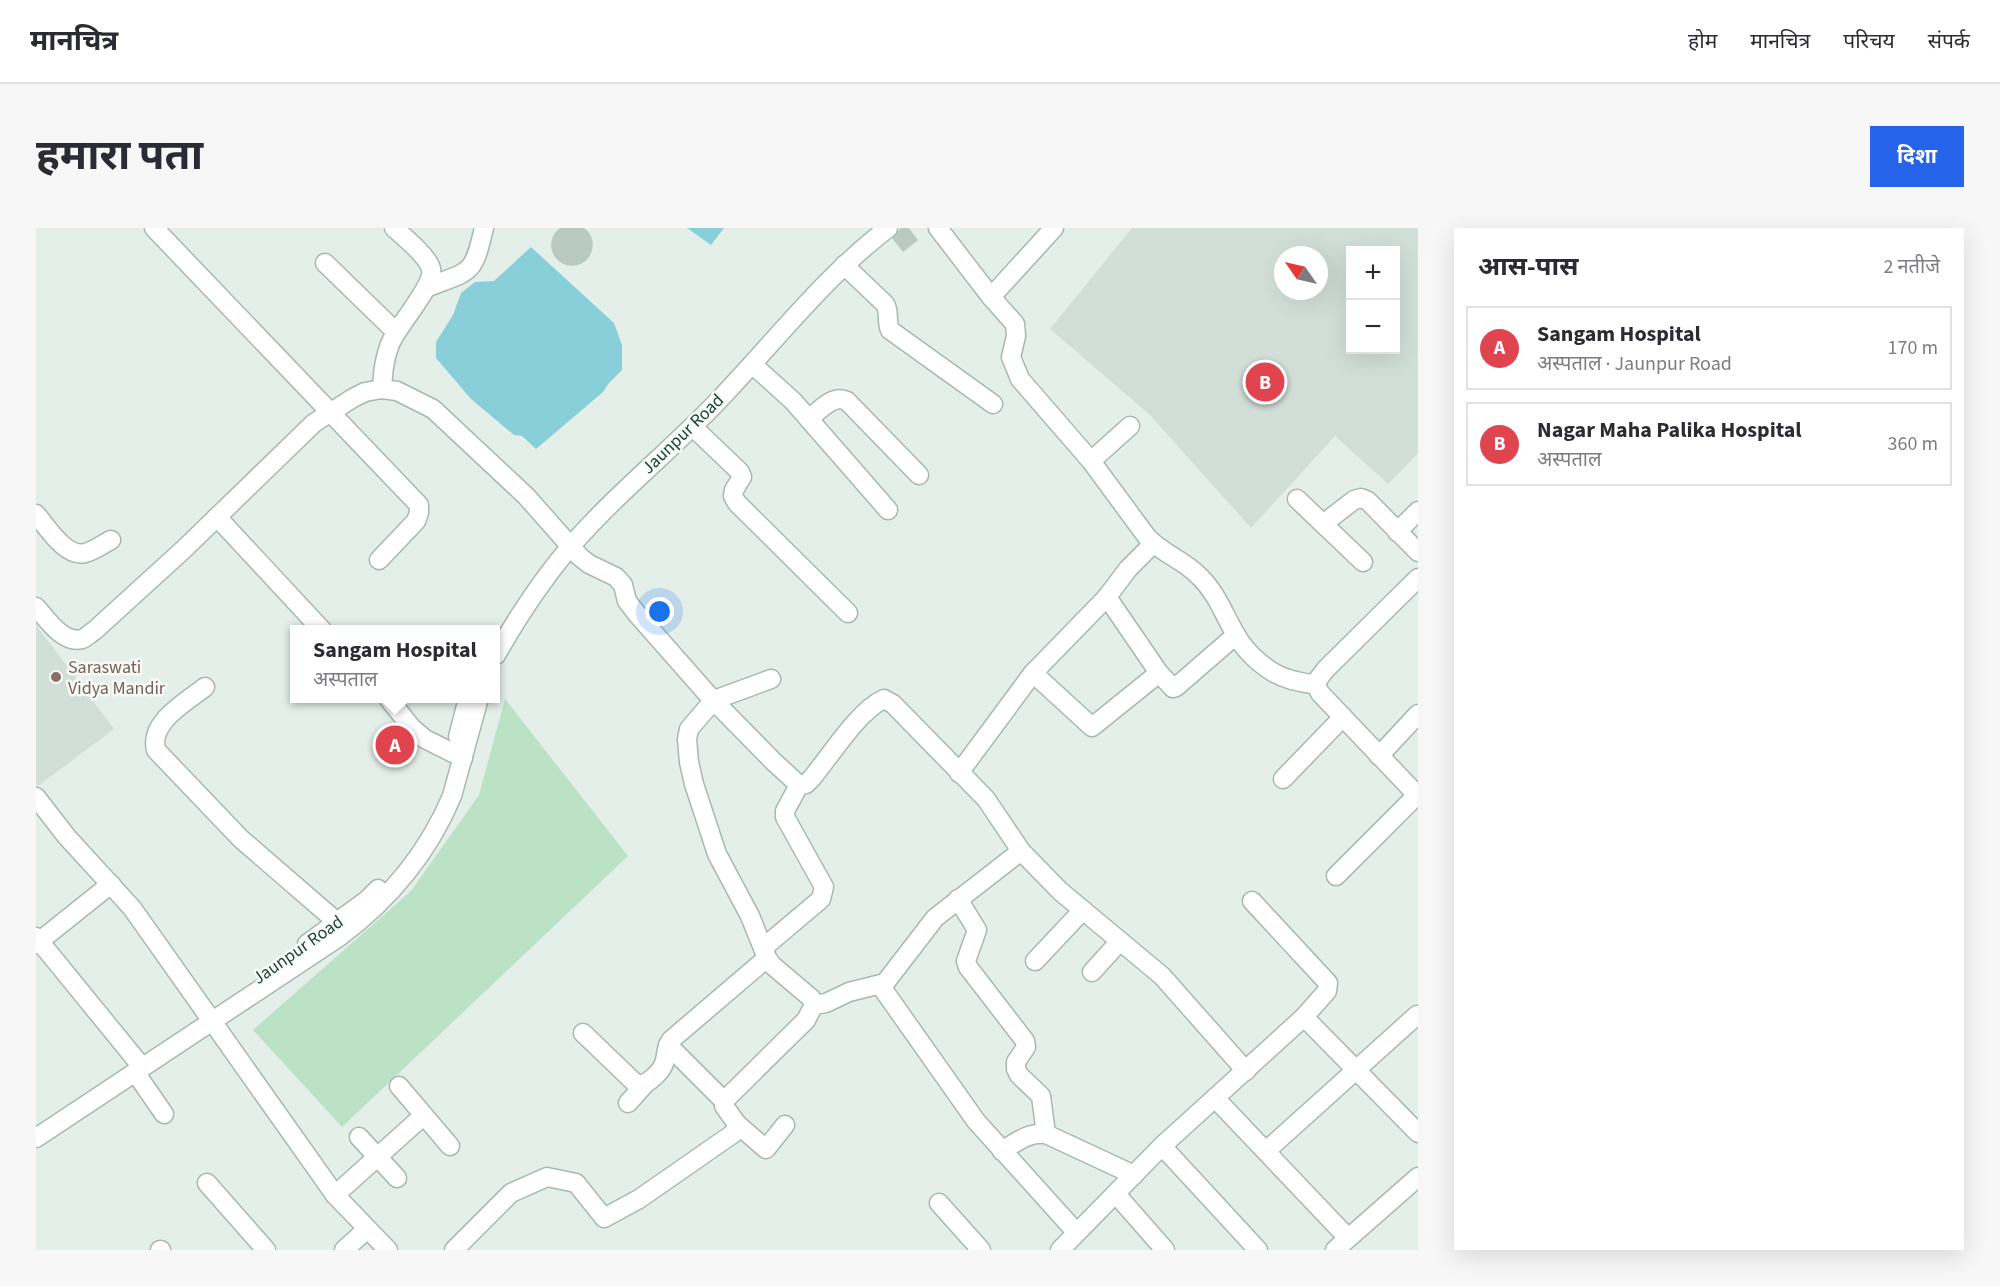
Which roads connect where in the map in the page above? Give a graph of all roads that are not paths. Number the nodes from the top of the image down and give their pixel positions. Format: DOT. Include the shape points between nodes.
graph roads {
  1 [pos="154,228"];
  2 [pos="394,228"];
  3 [pos="484,228"];
  4 [pos="867,228"];
  5 [pos="888,228"];
  6 [pos="938,228"];
  7 [pos="1042,232"];
  8 [pos="851,259"];
  9 [pos="325,263"];
  10 [pos="428,287"];
  11 [pos="991,297"];
  12 [pos="396,332"];
  13 [pos="753,365"];
  14 [pos="382,389"];
  15 [pos="993,404"];
  16 [pos="332,412"];
  17 [pos="809,419"];
  18 [pos="1130,426"];
  19 [pos="693,427"];
  20 [pos="1091,461"];
  21 [pos="919,474"];
  22 [pos="1298,500"];
  23 [pos="888,510"];
  24 [pos="1418,512"];
  25 [pos="36,514"];
  26 [pos="217,517"];
  27 [pos="1323,524"];
  28 [pos="1396,532"];
  29 [pos="111,540"];
  30 [pos="1153,544"];
  31 [pos="570,547"];
  32 [pos="1417,550"];
  33 [pos="379,560"];
  34 [pos="1363,562"];
  35 [pos="1418,578"];
  36 [pos="1107,597"];
  37 [pos="36,607"];
  38 [pos="848,613"];
  39 [pos="317,625"];
  40 [pos="1236,635"];
  41 [pos="500,647"];
  42 [pos="1033,673"];
  43 [pos="1159,673"];
  44 [pos="771,679"];
  45 [pos="1316,685"];
  46 [pos="205,687"];
  47 [pos="714,700"];
  48 [pos="391,703"];
  49 [pos="467,703"];
  50 [pos="478,703"];
  51 [pos="1418,714"];
  52 [pos="1343,717"];
  53 [pos="458,756"];
  54 [pos="1379,756"];
  55 [pos="959,773"];
  56 [pos="1283,778"];
  57 [pos="799,784"];
  58 [pos="36,796"];
  59 [pos="1417,796"];
  60 [pos="1022,851"];
  61 [pos="1336,876"];
  62 [pos="111,884"];
  63 [pos="958,899"];
  64 [pos="1252,901"];
  65 [pos="1083,910"];
  66 [pos="337,922"];
  67 [pos="1120,940"];
  68 [pos="37,941"];
  69 [pos="765,953"];
  70 [pos="1035,961"];
  71 [pos="1092,972"];
  72 [pos="880,985"];
  73 [pos="814,1005"];
  74 [pos="1417,1015"];
  75 [pos="211,1017"];
  76 [pos="1304,1017"];
  77 [pos="583,1034"];
  78 [pos="668,1045"];
  79 [pos="138,1066"];
  80 [pos="1356,1070"];
  81 [pos="1246,1071"];
  82 [pos="645,1084"];
  83 [pos="399,1086"];
  84 [pos="1215,1098"];
  85 [pos="724,1101"];
  86 [pos="628,1103"];
  87 [pos="164,1114"];
  88 [pos="423,1116"];
  89 [pos="737,1124"];
  90 [pos="36,1125"];
  91 [pos="785,1125"];
  92 [pos="1418,1133"];
  93 [pos="1046,1134"];
  94 [pos="359,1137"];
  95 [pos="36,1138"];
  96 [pos="450,1146"];
  97 [pos="1162,1146"];
  98 [pos="1002,1151"];
  99 [pos="1266,1151"];
  100 [pos="378,1157"];
  101 [pos="1134,1175"];
  102 [pos="1418,1177"];
  103 [pos="397,1178"];
  104 [pos="207,1183"];
  105 [pos="1116,1194"];
  106 [pos="335,1195"];
  107 [pos="939,1203"];
  108 [pos="367,1229"];
  109 [pos="1076,1232"];
  110 [pos="1341,1244"];
  111 [pos="976,1249"];
  112 [pos="266,1250"];
  113 [pos="344,1250"];
  114 [pos="388,1250"];
  115 [pos="454,1250"];
  116 [pos="1060,1250"];
  117 [pos="1165,1250"];
  118 [pos="1258,1250"];
  1 -- 16 [label="street"];
  2 -- 10 [label="street" via="431,267"];
  3 -- 10 [label="street" via="471,267"];
  4 -- 8 [label="street"];
  5 -- 8 [label="street, Jaunpur Road"];
  6 -- 11 [label="street"];
  7 -- 11 [label="street"];
  8 -- 13 [label="street, Jaunpur Road"];
  8 -- 15 [label="street" via="885,304 890,330"];
  9 -- 12 [label="street"];
  10 -- 12 [label="street"];
  11 -- 20 [label="street" via="1015,324 1011,357 1020,380"];
  12 -- 14 [label="street" via="383,363"];
  13 -- 17 [label="street"];
  13 -- 19 [label="street, Jaunpur Road"];
  14 -- 16 [label="street" via="365,392"];
  14 -- 31 [label="street" via="397,391 434,410 526,496"];
  16 -- 26 [label="street" via="314,423"];
  16 -- 33 [label="street" via="419,505 416,521"];
  17 -- 21 [label="street" via="834,399 848,401"];
  17 -- 23 [label="street"];
  18 -- 20 [label="street"];
  19 -- 31 [label="street, Jaunpur Road"];
  19 -- 38 [label="street" via="740,472 742,477 733,496 737,503"];
  20 -- 30 [label="street"];
  22 -- 27 [label="street"];
  24 -- 28 [label="street"];
  25 -- 29 [label="street" via="76,554"];
  26 -- 37 [label="street" via="82,639 69,639"];
  26 -- 39 [label="street"];
  27 -- 28 [label="street" via="1361,498"];
  27 -- 34 [label="street"];
  28 -- 32 [label="street"];
  30 -- 36 [label="street"];
  30 -- 40 [label="street" via="1199,575"];
  31 -- 41 [label="street, Jaunpur Road"];
  31 -- 47 [label="street" via="589,564 616,577 636,614"];
  35 -- 45 [label="street" via="1326,669"];
  36 -- 42 [label="street"];
  36 -- 43 [label="street"];
  40 -- 43 [label="street" via="1176,687 1170,687"];
  40 -- 45 [label="street" via="1265,666 1286,679"];
  42 -- 43 [label="street" via="1092,727"];
  42 -- 55 [label="street"];
  44 -- 47 [label="street"];
  45 -- 52 [label="street"];
  46 -- 66 [label="street" via="164,720 153,742 156,750 241,839"];
  47 -- 57 [label="street"];
  47 -- 69 [label="street" via="689,729 694,784 717,854"];
  48 -- 53 [label="street" via="425,739"];
  49 -- 53 [label="street, Jaunpur Road"];
  50 -- 53 [label="street"];
  51 -- 54 [label="street"];
  52 -- 54 [label="street"];
  52 -- 56 [label="street"];
  53 -- 66 [label="street, Jaunpur Road" via="434,810 404,857 367,900"];
  53 -- 75 [label="street" via="446,810 393,890 339,937"];
  54 -- 59 [label="street"];
  55 -- 57 [label="street" via="884,699 863,715 812,778"];
  55 -- 60 [label="street" via="993,808"];
  57 -- 69 [label="street" via="784,817 824,887 823,894"];
  58 -- 62 [label="street"];
  59 -- 61 [label="street"];
  60 -- 63 [label="street"];
  60 -- 65 [label="street"];
  62 -- 68 [label="street"];
  62 -- 75 [label="street"];
  63 -- 72 [label="street" via="935,918 889,979"];
  63 -- 93 [label="street" via="977,930 966,961 968,967 1025,1041 1016,1069 1041,1096"];
  64 -- 76 [label="street" via="1328,983 1327,991"];
  65 -- 67 [label="street"];
  65 -- 70 [label="street"];
  66 -- 75 [label="street, Jaunpur Road"];
  67 -- 71 [label="street"];
  67 -- 81 [label="street" via="1162,976"];
  68 -- 79 [label="street"];
  69 -- 73 [label="street" via="772,965"];
  69 -- 78 [label="street"];
  72 -- 73 [label="street"];
  72 -- 98 [label="street" via="976,1121"];
  73 -- 85 [label="street" via="806,1020"];
  74 -- 80 [label="street"];
  75 -- 79 [label="street, Jaunpur Road"];
  75 -- 106 [label="street"];
  76 -- 80 [label="street"];
  76 -- 81 [label="street"];
  77 -- 82 [label="street" via="634,1082"];
  78 -- 82 [label="street" via="663,1066"];
  78 -- 85 [label="street"];
  79 -- 87 [label="street"];
  79 -- 90 [label="street, Jaunpur Road"];
  79 -- 95 [label="street"];
  80 -- 92 [label="street"];
  80 -- 99 [label="street"];
  81 -- 84 [label="street"];
  82 -- 86 [label="street"];
  83 -- 88 [label="street"];
  84 -- 97 [label="street"];
  84 -- 99 [label="street"];
  85 -- 89 [label="street"];
  88 -- 96 [label="street"];
  88 -- 100 [label="street"];
  89 -- 91 [label="street" via="766,1149"];
  89 -- 115 [label="street" via="728,1138 639,1199 604,1218 576,1183 547,1177 511,1193"];
  93 -- 98 [label="street" via="1028,1136"];
  93 -- 101 [label="street"];
  94 -- 100 [label="street"];
  97 -- 101 [label="street"];
  97 -- 118 [label="street"];
  98 -- 109 [label="street"];
  99 -- 110 [label="street"];
  100 -- 103 [label="street"];
  100 -- 106 [label="street"];
  101 -- 105 [label="street"];
  102 -- 110 [label="street"];
  104 -- 112 [label="street"];
  105 -- 109 [label="street"];
  105 -- 117 [label="street"];
  106 -- 108 [label="street"];
  107 -- 111 [label="street"];
  108 -- 113 [label="street"];
  108 -- 114 [label="street"];
  109 -- 116 [label="street"];
}
